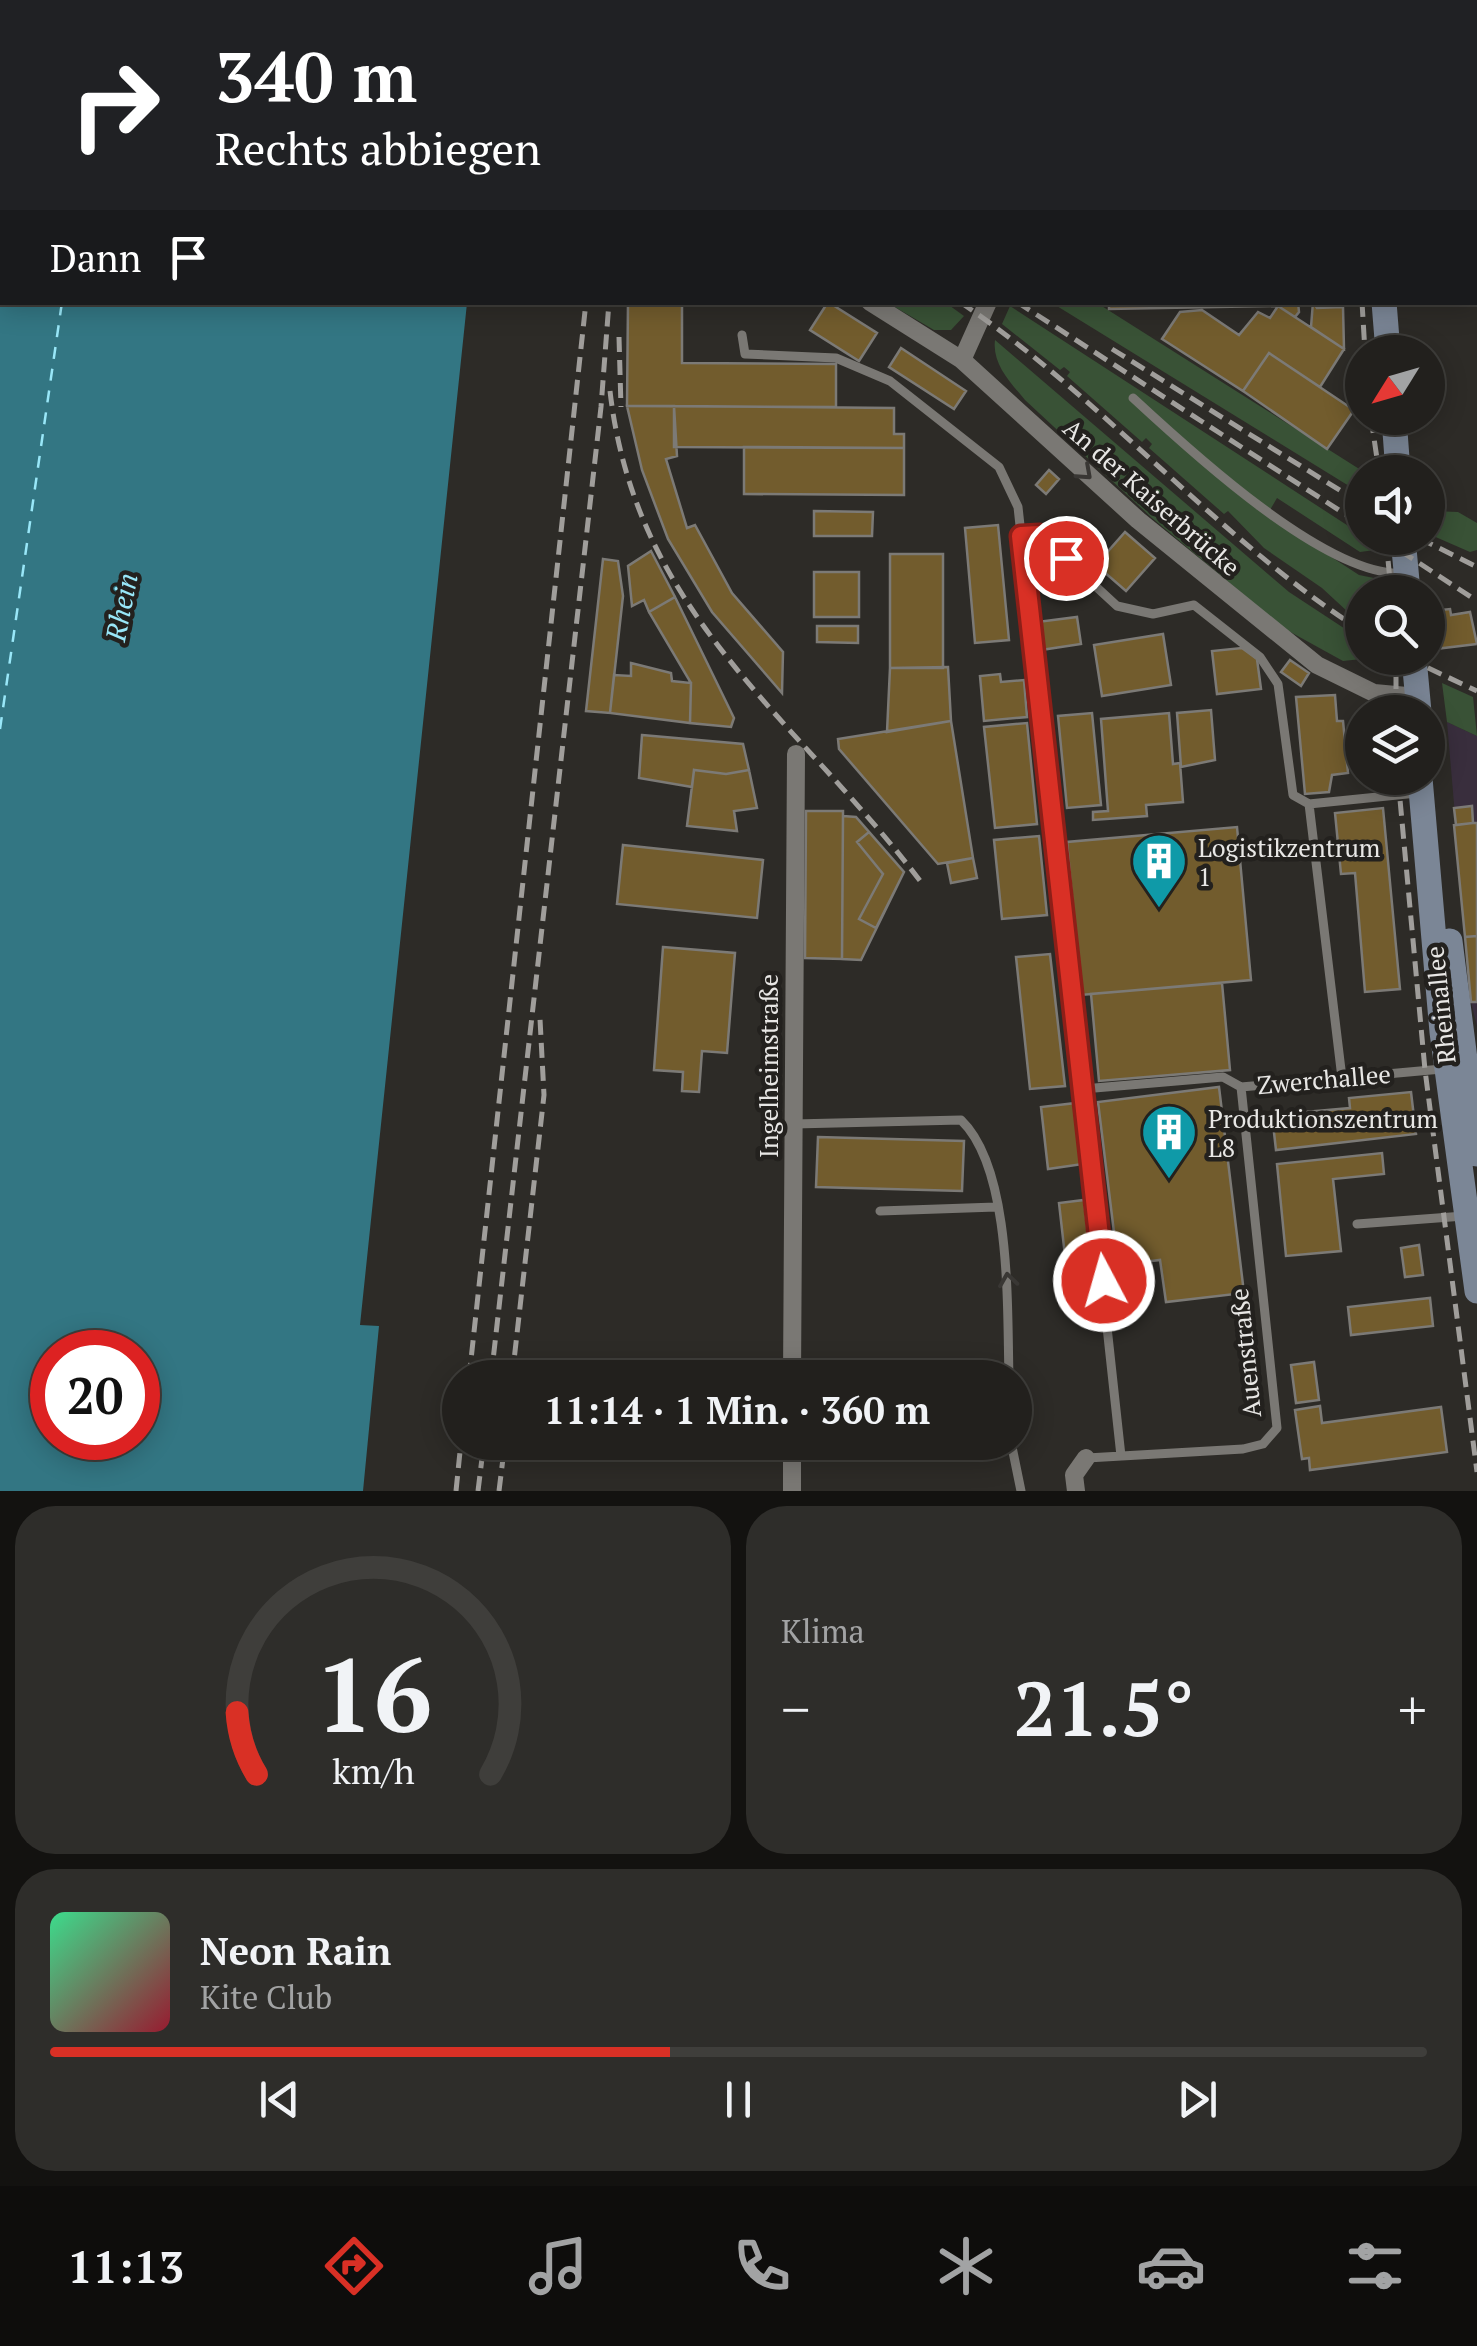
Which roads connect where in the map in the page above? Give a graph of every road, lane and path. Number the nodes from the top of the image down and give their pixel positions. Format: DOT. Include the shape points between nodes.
graph roads {
  1 [pos="875,305"];
  2 [pos="987,305"];
  3 [pos="1384,305"];
  4 [pos="742,335"];
  5 [pos="1387,335"];
  6 [pos="962,360"];
  7 [pos="1133,398"];
  8 [pos="1021,536"];
  9 [pos="1387,575"];
  10 [pos="1384,695"];
  11 [pos="796,754"];
  12 [pos="1362,795"];
  13 [pos="1422,795"];
  14 [pos="1432,795"];
  15 [pos="1309,804"];
  16 [pos="1463,1066"];
  17 [pos="1342,1078"];
  18 [pos="1241,1087"];
  19 [pos="1083,1088"];
  20 [pos="1474,1102"];
  21 [pos="794,1124"];
  22 [pos="1477,1154"];
  23 [pos="996,1207"];
  24 [pos="880,1211"];
  25 [pos="1256,1215"];
  26 [pos="1466,1216"];
  27 [pos="1357,1224"];
  28 [pos="1477,1291"];
  29 [pos="792,1360"];
  30 [pos="1009,1360"];
  31 [pos="1121,1456"];
  32 [pos="1086,1458"];
  33 [pos="792,1460"];
  34 [pos="1015,1460"];
  35 [pos="792,1491"];
  36 [pos="1022,1491"];
  37 [pos="1076,1491"];
  1 -- 6 [label="street, An der Kaiserbrücke"];
  2 -- 6 [label="street"];
  3 -- 5 [label="main road"];
  4 -- 8 [label="lane" via="745,354 836,358 890,381 1000,467 1018,508"];
  6 -- 10 [label="street, An der Kaiserbrücke, one-way" via="1138,520 1316,665"];
  7 -- 9 [label="lane" via="1210,470 1322,546"];
  8 -- 15 [label="lane" via="1040,535 1117,606 1153,614 1194,605 1260,657 1278,684 1293,795"];
  8 -- 19 [label="lane"];
  11 -- 21 [label="street, Ingelheimstraße"];
  12 -- 15 [label="lane"];
  13 -- 16 [label="main road, Rheinallee"];
  14 -- 16 [label="main road, Rheinallee"];
  15 -- 17 [label="lane"];
  16 -- 17 [label="lane, Zwerchallee"];
  16 -- 20 [label="main road, Rheinallee"];
  16 -- 26 [label="main road, Rheinallee"];
  17 -- 18 [label="lane, Zwerchallee"];
  18 -- 19 [label="lane" via="1223,1078"];
  18 -- 25 [label="lane, Zwerchallee"];
  19 -- 31 [label="lane"];
  20 -- 22 [label="main road, Rheinallee"];
  21 -- 23 [label="lane" via="961,1120 978,1136"];
  21 -- 29 [label="street, Ingelheimstraße"];
  23 -- 24 [label="lane"];
  30 -- 23 [label="lane, one-way" via="1011,1296"];
  25 -- 31 [label="lane, Auenstraße" via="1277,1428 1256,1447"];
  26 -- 27 [label="lane"];
  26 -- 28 [label="main road, Rheinallee"];
  31 -- 32 [label="lane, Auenstraße"];
  32 -- 37 [label="street, Auenstraße" via="1074,1475"];
  33 -- 35 [label="street"];
  34 -- 36 [label="lane"];
}
